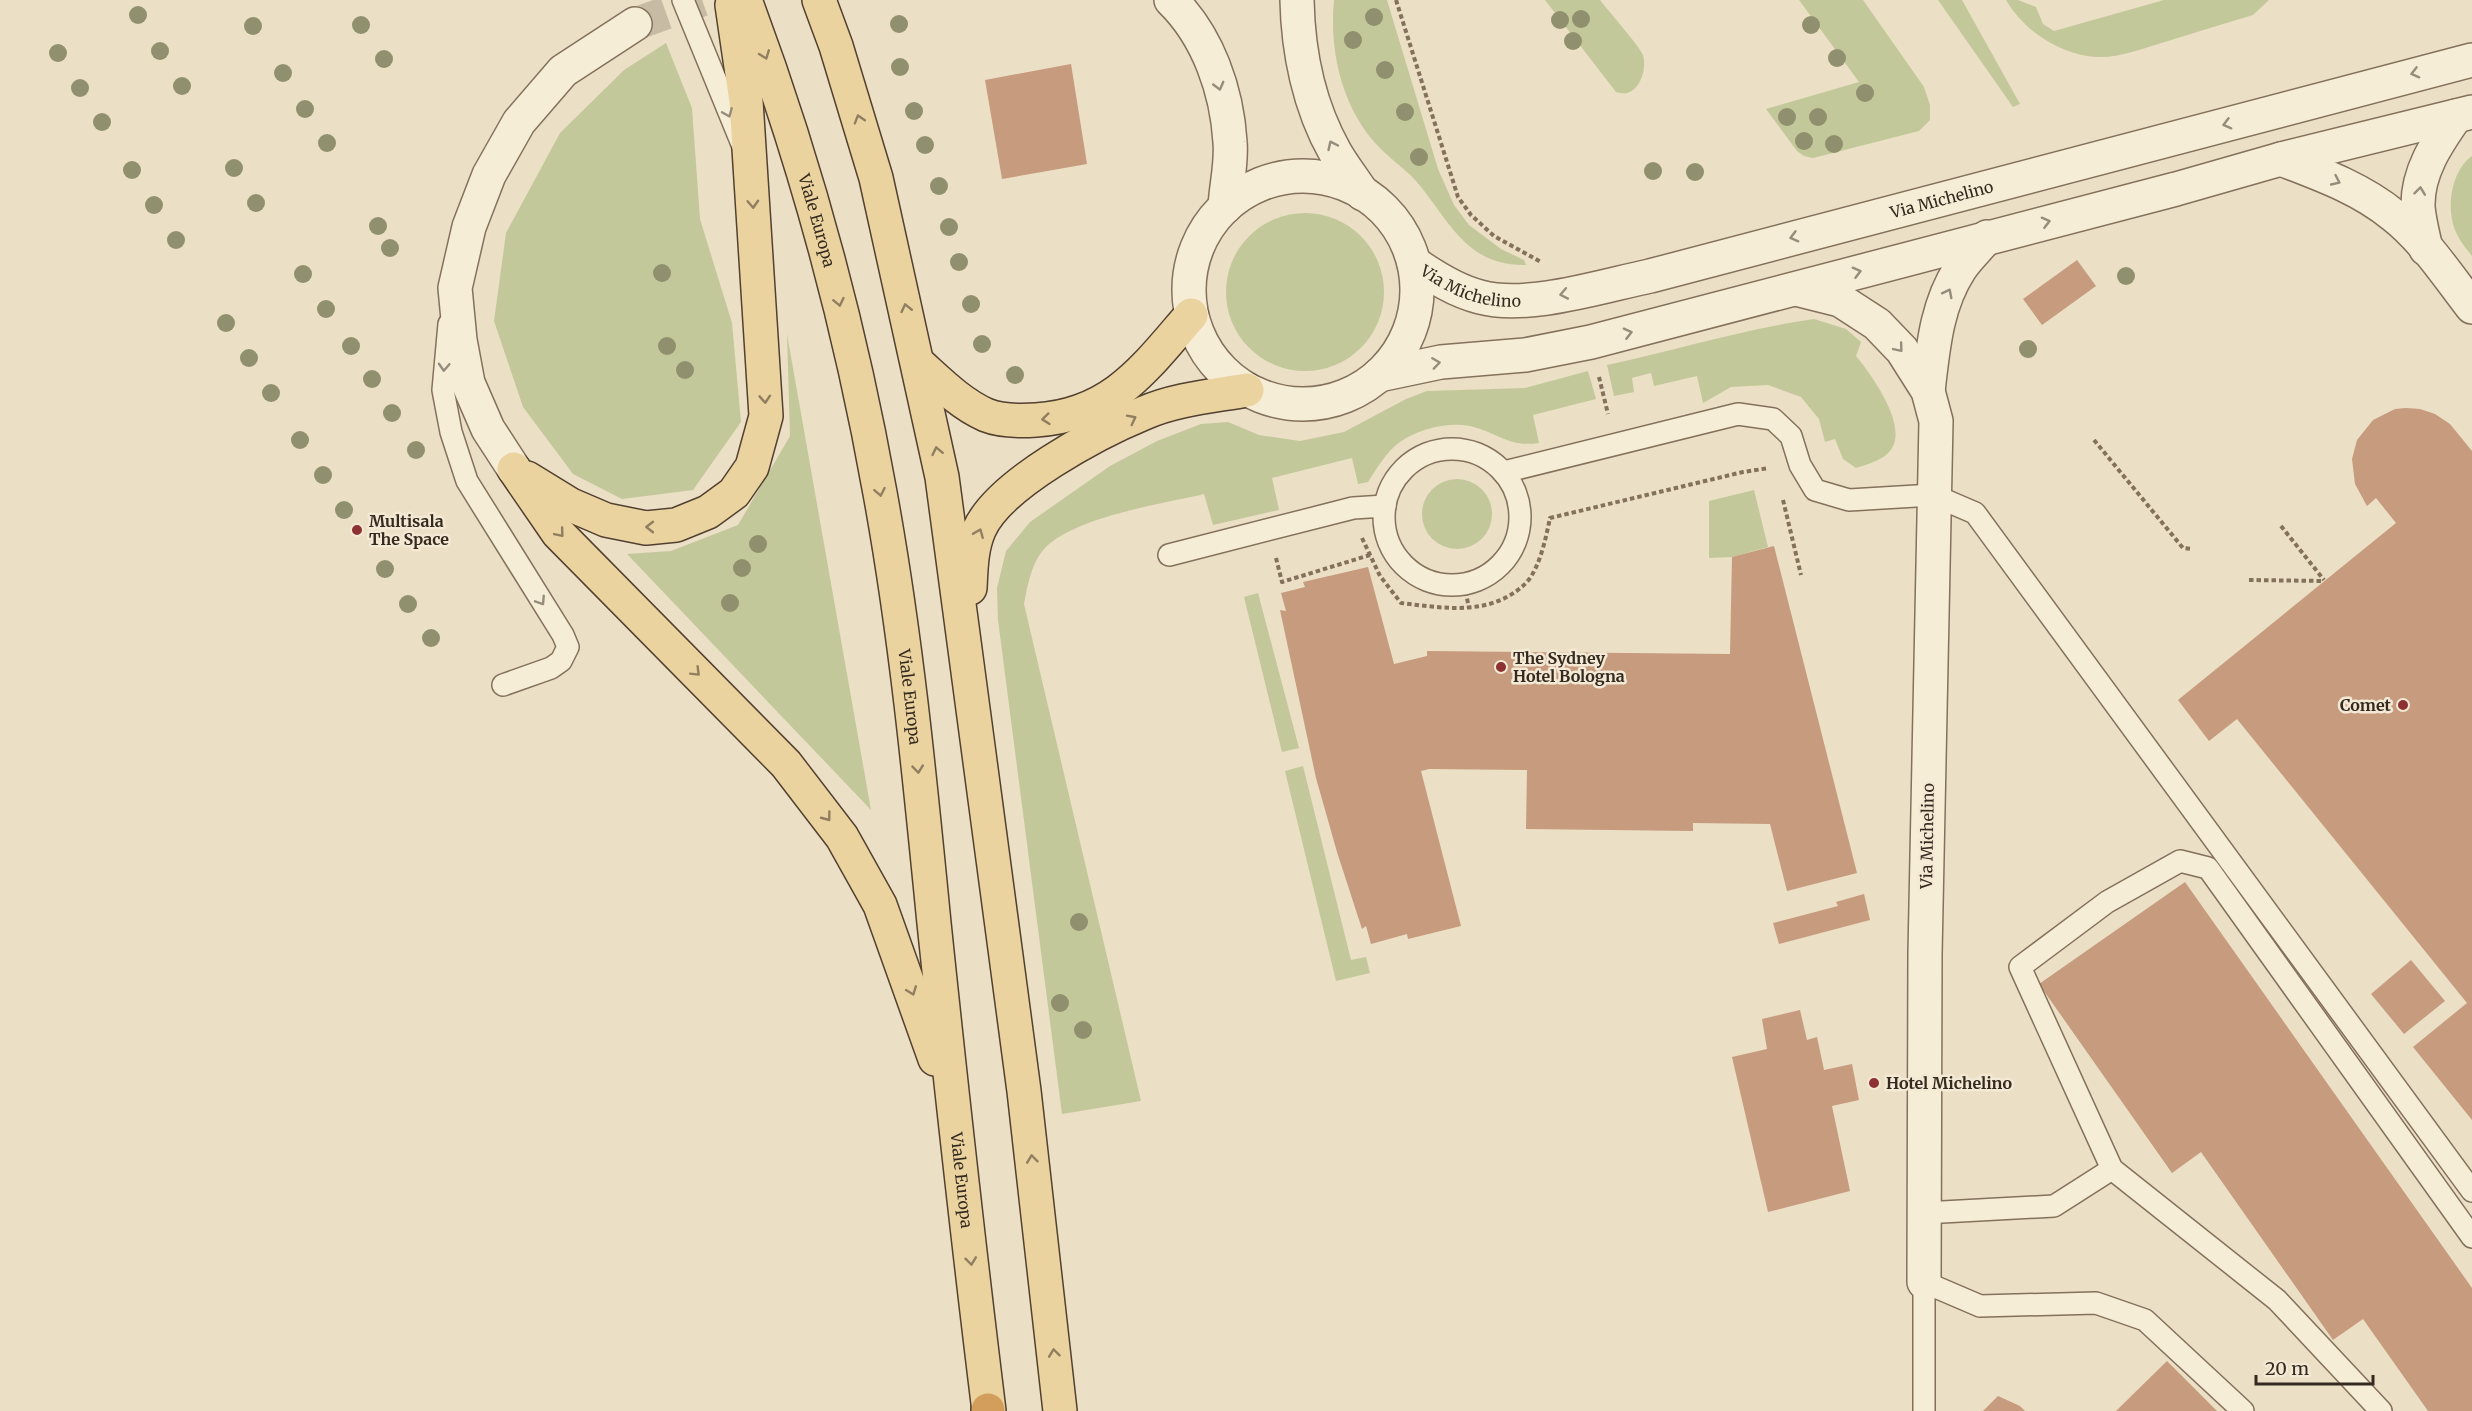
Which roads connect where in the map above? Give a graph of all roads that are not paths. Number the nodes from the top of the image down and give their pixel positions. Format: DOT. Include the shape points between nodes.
graph roads {
  1 [pos="683,0"];
  2 [pos="731,0"];
  3 [pos="745,0"];
  4 [pos="819,0"];
  5 [pos="1171,0"];
  6 [pos="1190,0"];
  7 [pos="1297,0"];
  8 [pos="635,24"];
  9 [pos="1205,45"];
  10 [pos="2472,60"];
  11 [pos="2464,114"];
  12 [pos="2281,159"];
  13 [pos="751,166"];
  14 [pos="1363,194"];
  15 [pos="1225,207"];
  16 [pos="1987,237"];
  17 [pos="2426,249"];
  18 [pos="1414,264"];
  19 [pos="455,288"];
  20 [pos="1796,289"];
  21 [pos="2472,307"];
  22 [pos="1191,315"];
  23 [pos="920,365"];
  24 [pos="1379,375"];
  25 [pos="1247,390"];
  26 [pos="1928,391"];
  27 [pos="513,469"];
  28 [pos="1504,472"];
  29 [pos="1933,495"];
  30 [pos="1385,506"];
  31 [pos="1169,555"];
  32 [pos="503,685"];
  33 [pos="1024,1091"];
  34 [pos="955,1119"];
  35 [pos="2112,1169"];
  36 [pos="2472,1191"];
  37 [pos="1924,1213"];
  38 [pos="2472,1237"];
  39 [pos="1924,1282"];
  40 [pos="989,1411"];
  41 [pos="1060,1411"];
  42 [pos="1924,1411"];
  43 [pos="2243,1411"];
  44 [pos="2381,1411"];
  1 -- 13 [label="lane, one-way"];
  2 -- 13 [label="main road"];
  3 -- 34 [label="main road, Viale Europa, one-way" via="811,192 880,494 912,706"];
  23 -- 4 [label="main road, one-way" via="876,178"];
  5 -- 9 [label="street"];
  6 -- 9 [label="street"];
  14 -- 7 [label="street, one-way" via="1334,151 1314,105 1303,63"];
  8 -- 19 [label="street" via="564,71 519,122 489,175 469,227"];
  9 -- 15 [label="street, one-way" via="1220,86 1230,143"];
  10 -- 18 [label="street, Via Michelino, one-way" via="1650,276 1547,298 1481,298"];
  11 -- 12 [label="street, Via Michelino"];
  17 -- 11 [label="street, Via Michelino, one-way" via="2418,207 2420,183 2432,152"];
  16 -- 12 [label="street, Via Michelino, one-way"];
  12 -- 17 [label="street, Via Michelino, one-way" via="2370,198 2395,216"];
  13 -- 27 [label="main road, one-way" via="766,416 752,467 734,493 708,512 676,525 646,528 606,520 571,505"];
  14 -- 15 [label="street" via="1333,180 1285,177 1261,183"];
  14 -- 18 [label="street" via="1393,220"];
  15 -- 22 [label="street" via="1212,220 1194,254 1189,291"];
  20 -- 16 [label="street, Via Michelino, one-way"];
  26 -- 16 [label="street, Via Michelino, one-way" via="1943,301 1960,269"];
  17 -- 21 [label="street, Via Michelino"];
  18 -- 24 [label="street" via="1417,288 1407,336"];
  19 -- 27 [label="street" via="468,383 488,429"];
  19 -- 32 [label="lane, one-way" via="443,390 451,432 467,481 568,647 561,661 551,668"];
  24 -- 20 [label="street, Via Michelino, one-way" via="1441,362 1555,350"];
  20 -- 26 [label="street, Via Michelino, one-way" via="1840,300 1877,324 1902,350"];
  22 -- 23 [label="main road, one-way" via="1123,389 1100,404 1067,416 994,418 958,398"];
  22 -- 25 [label="street" via="1211,359"];
  33 -- 23 [label="main road, one-way" via="942,477"];
  24 -- 25 [label="street" via="1349,394 1315,404 1269,400"];
  33 -- 25 [label="main road, one-way" via="969,601 971,558 980,529 1001,499 1046,465 1092,439 1146,412"];
  26 -- 29 [label="street, Via Michelino" via="1936,421"];
  27 -- 34 [label="main road, one-way" via="558,533 786,764 842,837 880,905"];
  28 -- 29 [label="lane" via="1737,414 1773,419 1791,436 1800,465 1815,490 1849,500"];
  28 -- 30 [label="lane" via="1487,458 1467,450 1445,449 1424,455 1405,467 1392,485"];
  28 -- 30 [label="lane" via="1521,509 1513,550 1484,578 1464,585 1442,585 1421,579 1404,566 1391,548 1384,528"];
  29 -- 36 [label="lane" via="1975,513"];
  29 -- 37 [label="street, Via Michelino"];
  30 -- 31 [label="lane" via="1353,508"];
  41 -- 33 [label="main road, one-way"];
  34 -- 40 [label="main road, Viale Europa, one-way"];
  35 -- 37 [label="lane" via="2054,1206"];
  35 -- 38 [label="lane" via="2020,967 2107,903 2180,861 2208,868"];
  35 -- 44 [label="lane" via="2277,1300"];
  37 -- 39 [label="street, Via Michelino"];
  39 -- 42 [label="lane"];
  39 -- 43 [label="lane" via="1980,1306 2096,1303 2145,1320"];
}
